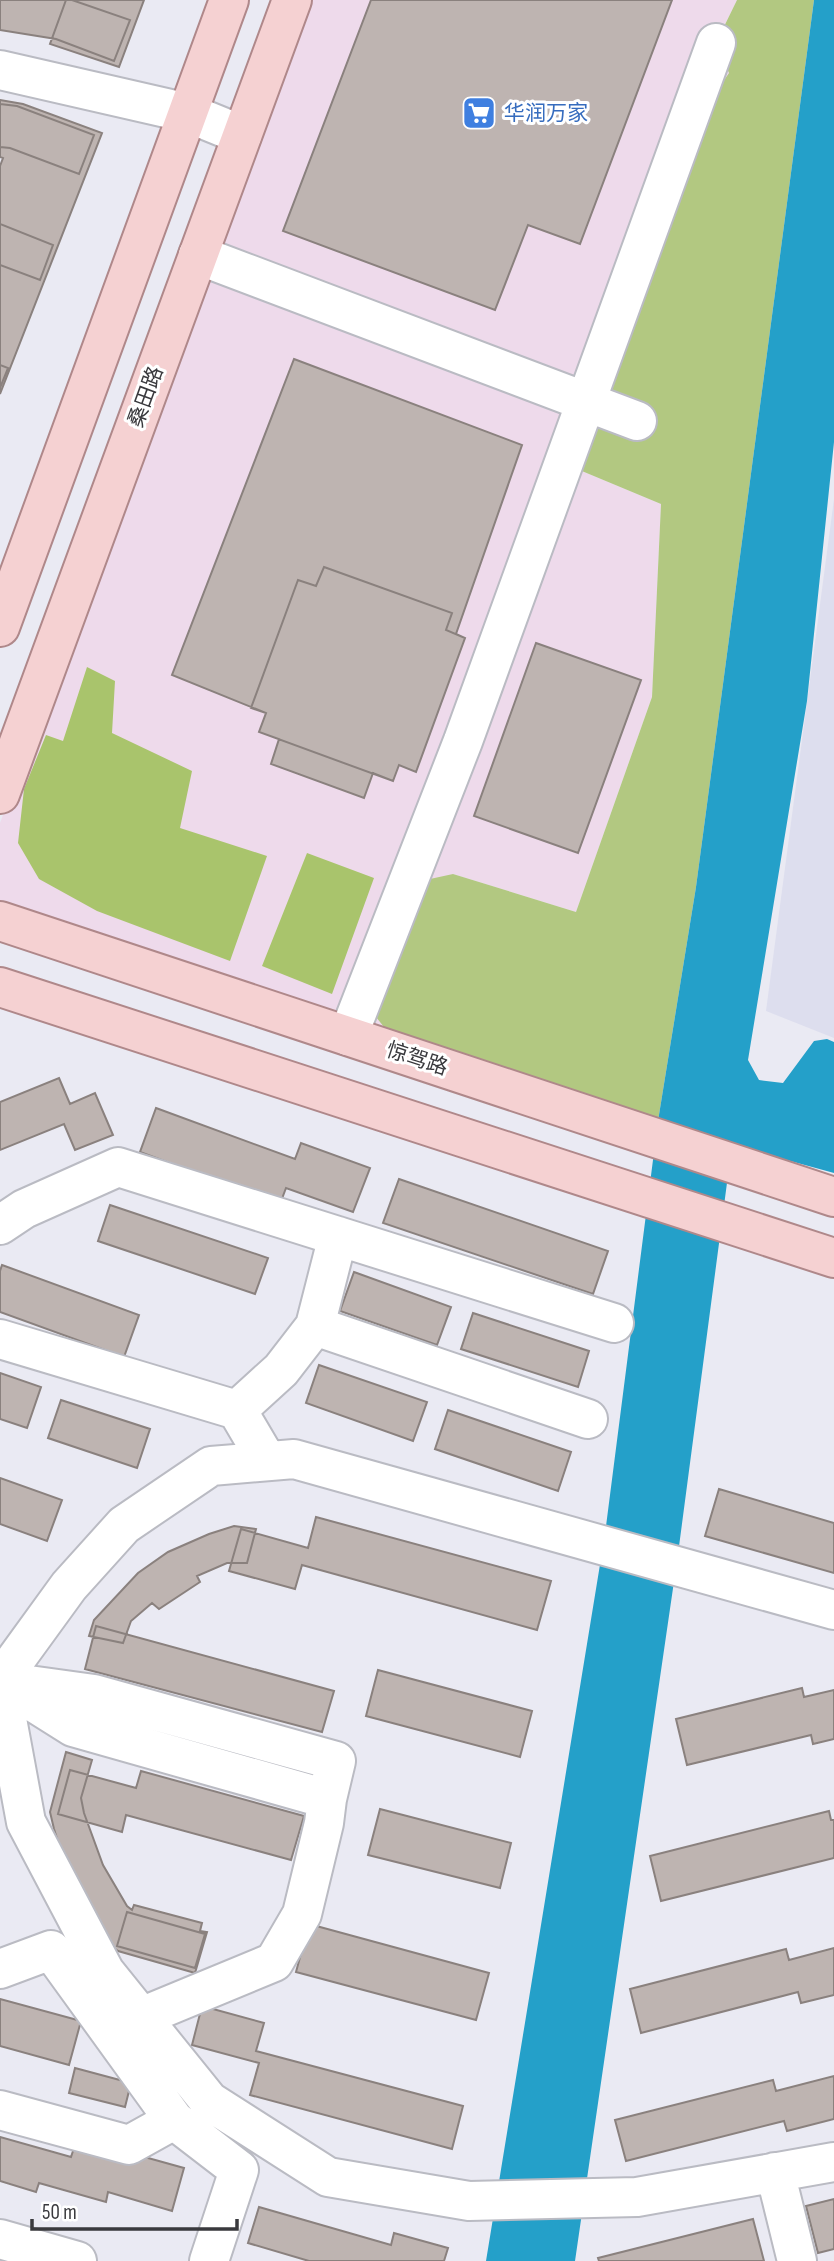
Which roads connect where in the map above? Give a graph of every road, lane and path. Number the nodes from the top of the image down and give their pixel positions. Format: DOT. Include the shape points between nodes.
graph roads {
  1 [pos="229,0"];
  2 [pos="292,0"];
  3 [pos="716,43"];
  4 [pos="0,71"];
  5 [pos="188,113"];
  6 [pos="242,135"];
  7 [pos="198,255"];
  8 [pos="586,402"];
  9 [pos="637,421"];
  10 [pos="0,627"];
  11 [pos="0,794"];
  12 [pos="0,921"];
  13 [pos="0,986"];
  14 [pos="348,1036"];
  15 [pos="834,1197"];
  16 [pos="0,1225"];
  17 [pos="338,1237"];
  18 [pos="834,1258"];
  19 [pos="614,1324"];
  20 [pos="315,1326"];
  21 [pos="0,1339"];
  22 [pos="237,1410"];
  23 [pos="588,1419"];
  24 [pos="267,1461"];
  25 [pos="834,1610"];
  26 [pos="0,1681"];
  27 [pos="0,1969"];
  28 [pos="141,2017"];
  29 [pos="0,2110"];
  30 [pos="174,2120"];
  31 [pos="834,2162"];
  32 [pos="775,2172"];
  33 [pos="0,2239"];
  34 [pos="77,2261"];
  35 [pos="209,2261"];
  36 [pos="797,2261"];
  1 -- 5 [label="main road"];
  2 -- 6 [label="main road, 桑田路"];
  3 -- 8 [label="street"];
  4 -- 5 [label="street"];
  5 -- 6 [label="street"];
  5 -- 10 [label="main road"];
  6 -- 7 [label="main road, 桑田路"];
  7 -- 8 [label="street"];
  7 -- 11 [label="main road, 桑田路"];
  8 -- 9 [label="street"];
  8 -- 14 [label="street" via="463,741"];
  12 -- 14 [label="main road, 惊驾路"];
  13 -- 18 [label="main road"];
  14 -- 15 [label="main road, 惊驾路"];
  16 -- 17 [label="street" via="24,1209 118,1167"];
  17 -- 19 [label="street"];
  17 -- 20 [label="street"];
  20 -- 22 [label="street" via="281,1370"];
  20 -- 23 [label="street"];
  21 -- 22 [label="street"];
  22 -- 24 [label="street"];
  24 -- 25 [label="street" via="294,1459"];
  24 -- 26 [label="street" via="211,1466 124,1525 69,1586"];
  26 -- 28 [label="street" via="26,1822 105,1972"];
  26 -- 28 [label="street" via="94,1694 336,1761 302,1914 274,1962"];
  27 -- 30 [label="street" via="51,1950"];
  28 -- 32 [label="street" via="209,2101 328,2177 469,2201 637,2197"];
  29 -- 30 [label="street" via="129,2145"];
  30 -- 35 [label="street" via="239,2170"];
  31 -- 32 [label="street"];
  32 -- 36 [label="street"];
  33 -- 34 [label="street"];
}
